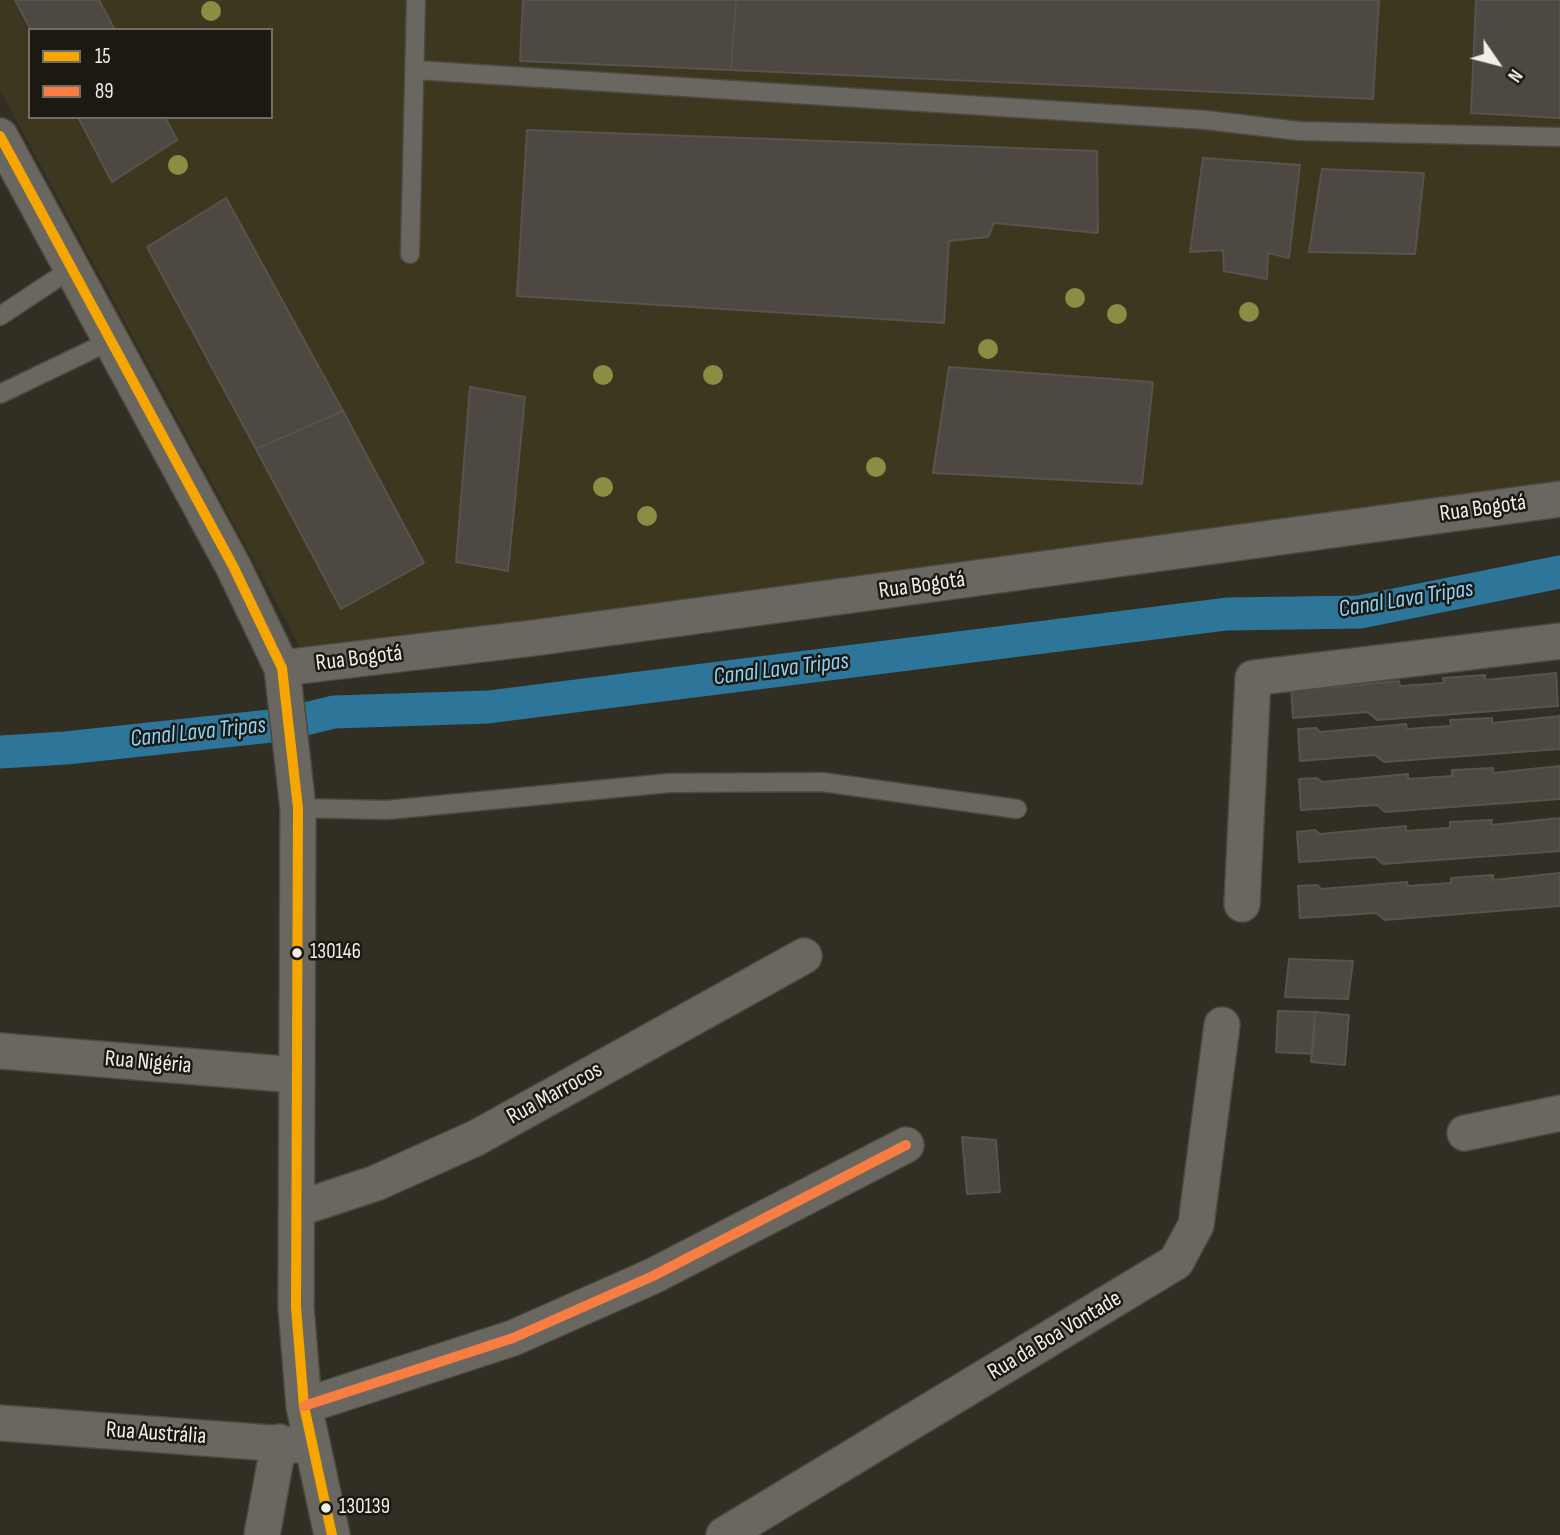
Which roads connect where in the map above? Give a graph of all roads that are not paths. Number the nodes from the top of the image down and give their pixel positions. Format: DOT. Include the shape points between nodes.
graph roads {
  1 [pos="416,0"];
  2 [pos="415,70"];
  3 [pos="0,136"];
  4 [pos="1560,138"];
  5 [pos="410,254"];
  6 [pos="71,269"];
  7 [pos="0,316"];
  8 [pos="110,341"];
  9 [pos="0,394"];
  10 [pos="1560,499"];
  11 [pos="1560,641"];
  12 [pos="282,668"];
  13 [pos="298,796"];
  14 [pos="1017,809"];
  15 [pos="1242,904"];
  16 [pos="804,956"];
  17 [pos="1222,1025"];
  18 [pos="0,1051"];
  19 [pos="296,1075"];
  20 [pos="1560,1113"];
  21 [pos="1465,1133"];
  22 [pos="906,1145"];
  23 [pos="297,1209"];
  24 [pos="304,1406"];
  25 [pos="0,1423"];
  26 [pos="295,1444"];
  27 [pos="262,1535"];
  28 [pos="332,1535"];
  29 [pos="723,1535"];
  1 -- 2 [label="lane"];
  2 -- 4 [label="lane" via="1206,120 1298,131"];
  2 -- 5 [label="lane"];
  3 -- 6 [label="street"];
  6 -- 7 [label="lane"];
  6 -- 8 [label="street"];
  8 -- 9 [label="lane"];
  8 -- 12 [label="street" via="233,566"];
  10 -- 12 [label="street, Rua Bogotá"];
  11 -- 15 [label="street" via="1253,678"];
  12 -- 13 [label="street"];
  13 -- 14 [label="lane" via="387,810 669,783 822,782"];
  13 -- 19 [label="street"];
  16 -- 23 [label="street, Rua Marrocos" via="476,1138 376,1183"];
  17 -- 29 [label="street, Rua da Boa Vontade" via="1196,1225 1176,1262"];
  18 -- 19 [label="street, Rua Nigéria"];
  19 -- 23 [label="street"];
  20 -- 21 [label="street"];
  22 -- 24 [label="street" via="653,1276 513,1338"];
  23 -- 24 [label="street" via="296,1307"];
  24 -- 26 [label="street"];
  25 -- 26 [label="street, Rua Austrália"];
  26 -- 27 [label="street"];
  26 -- 28 [label="street"];
}
